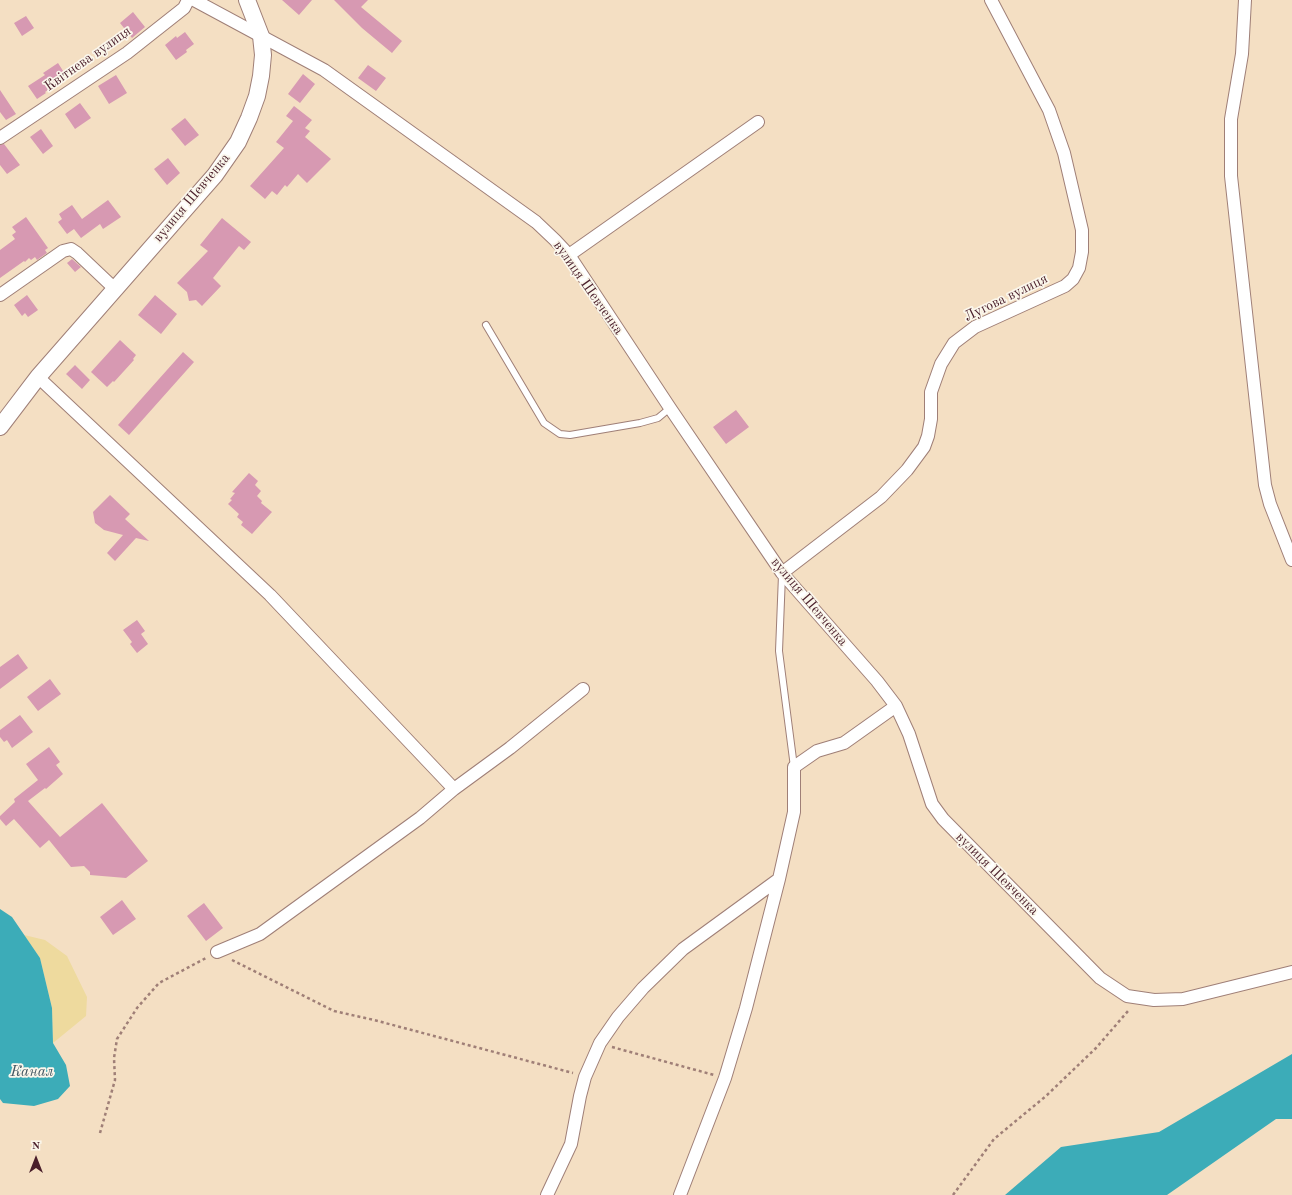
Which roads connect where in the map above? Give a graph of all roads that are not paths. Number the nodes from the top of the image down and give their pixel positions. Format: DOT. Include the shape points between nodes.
graph roads {
  1 [pos="188,0"];
  2 [pos="194,0"];
  3 [pos="247,0"];
  4 [pos="991,0"];
  5 [pos="1244,0"];
  6 [pos="261,36"];
  7 [pos="758,122"];
  8 [pos="0,138"];
  9 [pos="569,255"];
  10 [pos="115,289"];
  11 [pos="0,295"];
  12 [pos="486,325"];
  13 [pos="38,377"];
  14 [pos="670,408"];
  15 [pos="0,427"];
  16 [pos="1292,560"];
  17 [pos="782,573"];
  18 [pos="583,689"];
  19 [pos="896,706"];
  20 [pos="794,767"];
  21 [pos="454,789"];
  22 [pos="779,879"];
  23 [pos="217,952"];
  24 [pos="1292,972"];
  25 [pos="547,1195"];
  26 [pos="680,1195"];
  1 -- 8 [label="street, Квітнева вулиця" via="184,8 127,53"];
  2 -- 6 [label="street"];
  3 -- 6 [label="street"];
  4 -- 17 [label="street, Лугова вулиця" via="1048,110 1064,153 1082,230 1079,268 1074,279 1066,286 975,327 954,343 941,364 930,392 931,419 924,447 907,470 881,497"];
  5 -- 16 [label="street" via="1242,54 1231,119 1231,176 1265,484"];
  6 -- 9 [label="street, вулиця Шевченка" via="324,70 536,222"];
  6 -- 10 [label="street, вулиця Шевченка" via="263,55 257,96 238,142 215,175"];
  7 -- 9 [label="street"];
  9 -- 14 [label="street, вулиця Шевченка"];
  10 -- 11 [label="street" via="71,249 63,251"];
  10 -- 13 [label="street, вулиця Шевченка"];
  12 -- 14 [label="lane" via="544,423 560,434 570,435 640,423 658,418"];
  13 -- 15 [label="street, вулиця Шевченка"];
  13 -- 21 [label="street" via="270,595"];
  14 -- 17 [label="street, вулиця Шевченка"];
  17 -- 19 [label="street, вулиця Шевченка"];
  17 -- 20 [label="lane" via="779,651"];
  18 -- 21 [label="street"];
  19 -- 20 [label="street" via="844,743 817,751"];
  19 -- 24 [label="street, вулиця Шевченка" via="932,804 943,819 1100,978 1127,996 1154,1000 1183,999"];
  20 -- 22 [label="street" via="794,812"];
  21 -- 23 [label="street" via="420,818 260,934"];
  22 -- 25 [label="street" via="683,949 618,1017 600,1043 585,1077 571,1144"];
  22 -- 26 [label="street" via="725,1078"];
}
